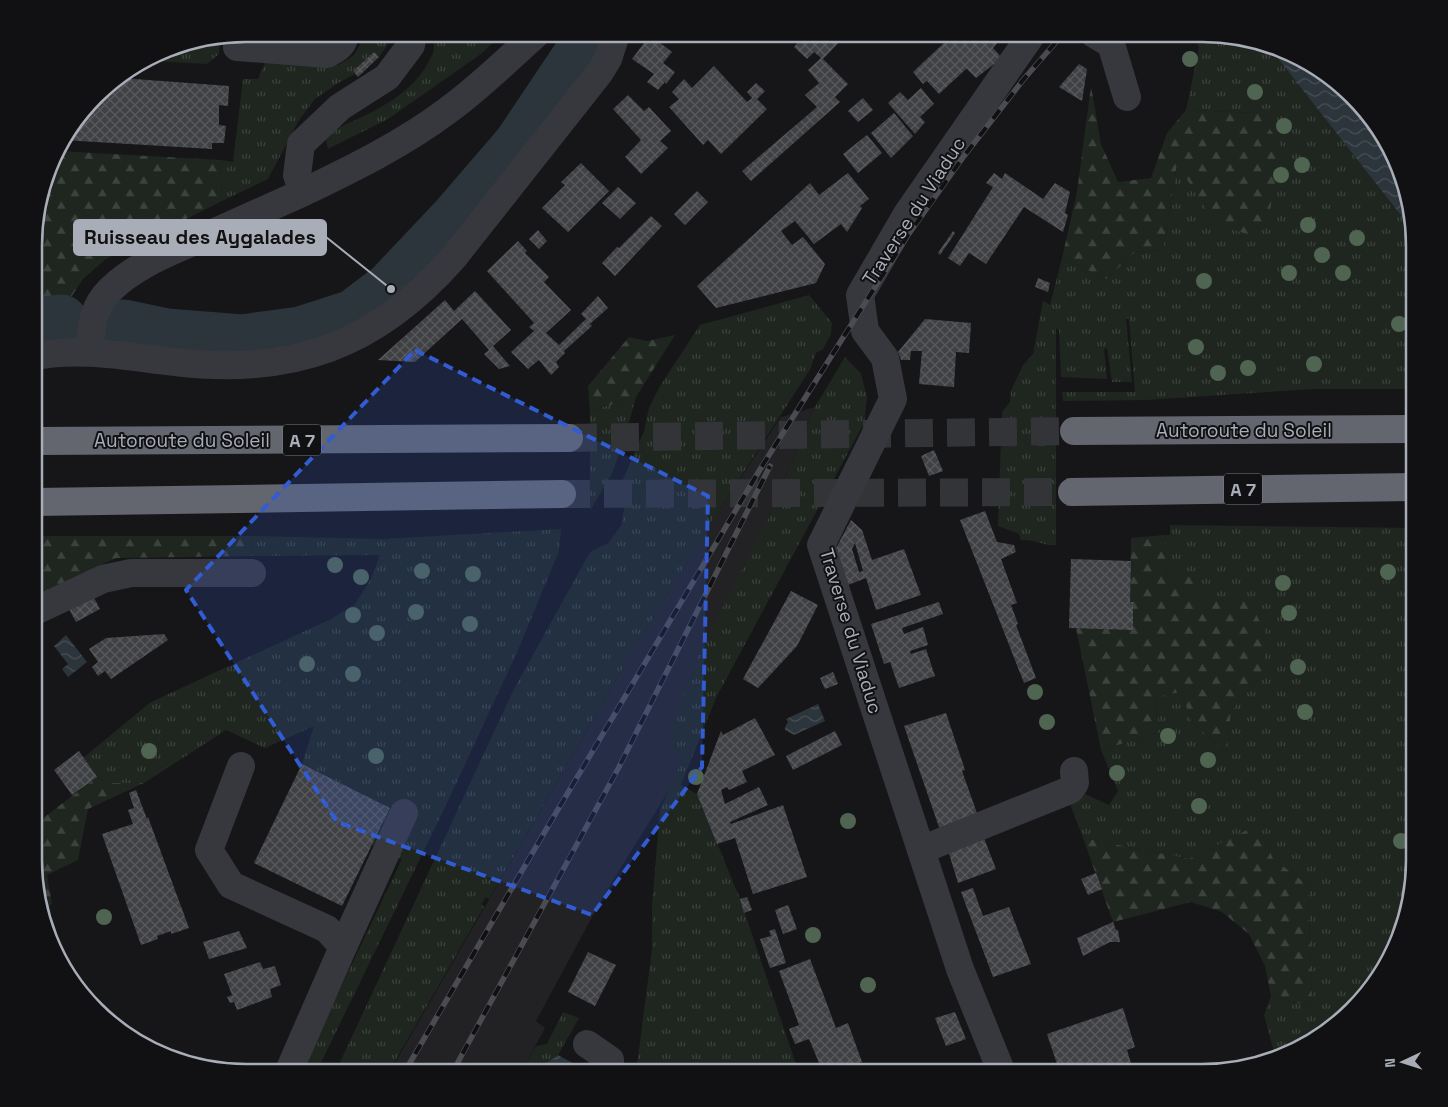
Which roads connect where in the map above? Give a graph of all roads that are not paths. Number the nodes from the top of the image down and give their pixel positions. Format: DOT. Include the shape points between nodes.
graph roads {
  1 [pos="342,42"];
  2 [pos="412,42"];
  3 [pos="527,42"];
  4 [pos="609,42"];
  5 [pos="1026,42"];
  6 [pos="1108,42"];
  7 [pos="237,48"];
  8 [pos="1127,97"];
  9 [pos="303,192"];
  10 [pos="89,352"];
  11 [pos="42,355"];
  12 [pos="1406,429"];
  13 [pos="1074,431"];
  14 [pos="568,438"];
  15 [pos="42,441"];
  16 [pos="1406,487"];
  17 [pos="1072,492"];
  18 [pos="562,494"];
  19 [pos="42,502"];
  20 [pos="252,573"];
  21 [pos="42,608"];
  22 [pos="241,766"];
  23 [pos="1074,771"];
  24 [pos="404,813"];
  25 [pos="921,850"];
  26 [pos="343,947"];
  27 [pos="587,1044"];
  28 [pos="292,1064"];
  29 [pos="610,1064"];
  30 [pos="998,1064"];
  1 -- 7 [label="street" via="339,48 328,54"];
  2 -- 9 [label="street" via="387,77 340,107 301,144 297,175"];
  3 -- 9 [label="street" via="438,117 354,167"];
  4 -- 10 [label="street" via="600,72 433,281 364,332 317,354 256,364 192,364"];
  5 -- 25 [label="street, Traverse du Viaduc" via="908,214 860,295 865,330 886,358 893,399 821,545"];
  6 -- 8 [label="street" via="1111,44"];
  9 -- 10 [label="street" via="162,255 121,280 96,306"];
  10 -- 11 [label="street"];
  12 -- 13 [label="highway, Autoroute du Soleil"];
  14 -- 15 [label="highway, Autoroute du Soleil / A 7"];
  16 -- 17 [label="highway, A 7"];
  18 -- 19 [label="highway"];
  20 -- 21 [label="street" via="131,573 103,579"];
  22 -- 26 [label="street" via="209,850 232,885 327,929"];
  23 -- 25 [label="street" via="1075,783 1070,790"];
  24 -- 26 [label="street"];
  25 -- 30 [label="street, Traverse du Viaduc" via="960,969"];
  26 -- 28 [label="street"];
  27 -- 29 [label="street" via="610,1060"];
}
